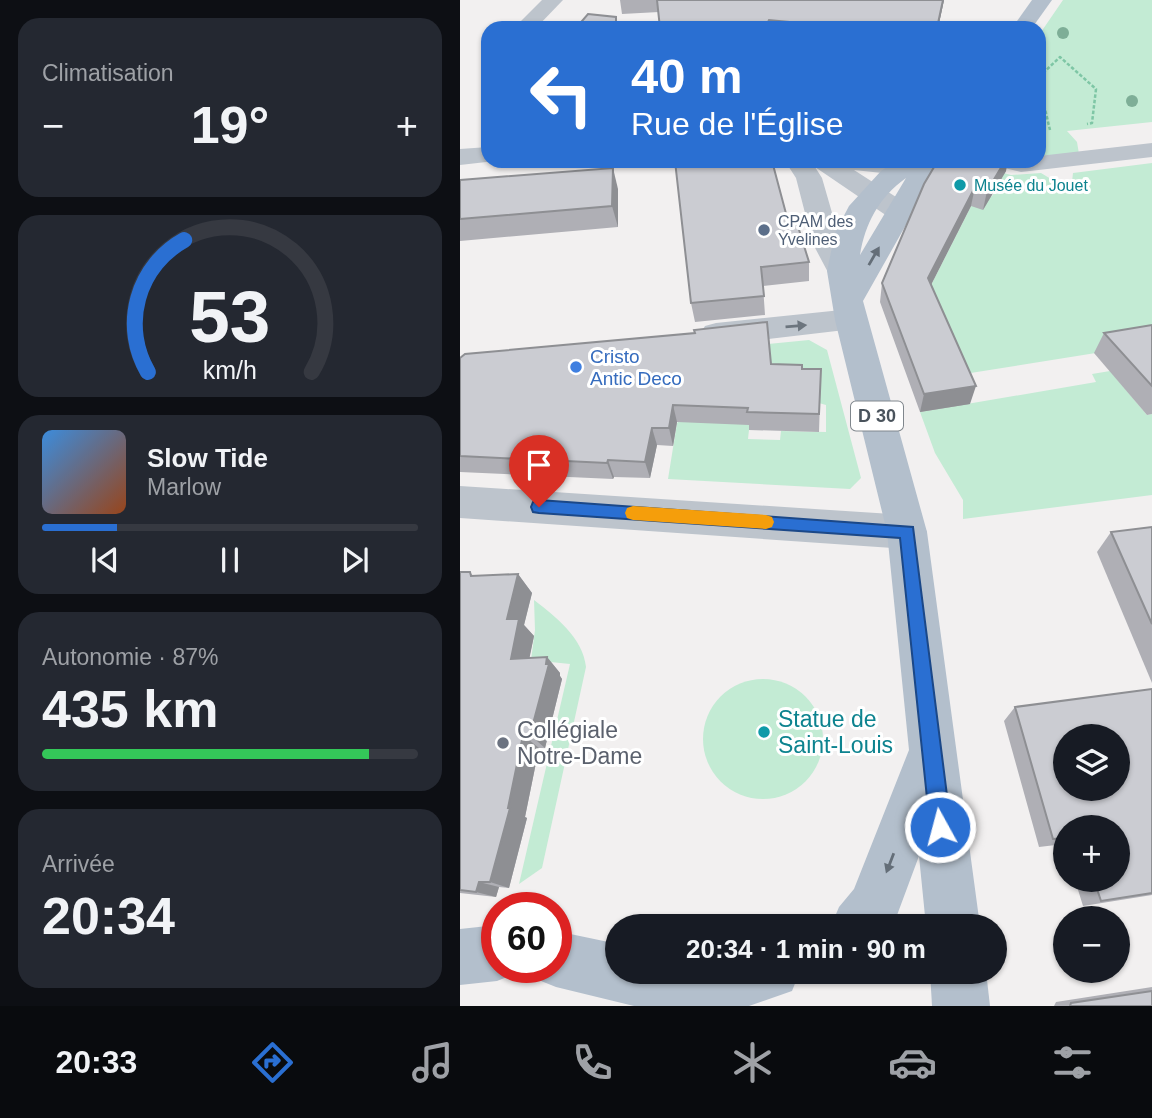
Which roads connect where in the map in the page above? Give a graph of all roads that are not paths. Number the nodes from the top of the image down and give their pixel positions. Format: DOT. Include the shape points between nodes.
graph roads {
  1 [pos="553,0"];
  2 [pos="1042,0"];
  3 [pos="531,21"];
  4 [pos="1027,21"];
  5 [pos="1152,150"];
  6 [pos="481,156"];
  7 [pos="460,157"];
  8 [pos="1046,160"];
  9 [pos="803,168"];
  10 [pos="831,168"];
  11 [pos="903,168"];
  12 [pos="925,168"];
  13 [pos="812,189"];
  14 [pos="867,200"];
  15 [pos="900,212"];
  16 [pos="847,297"];
  17 [pos="690,336"];
  18 [pos="460,502"];
  19 [pos="907,532"];
  20 [pos="931,754"];
  21 [pos="868,914"];
  22 [pos="951,914"];
  23 [pos="481,955"];
  24 [pos="460,957"];
  25 [pos="572,962"];
  26 [pos="730,984"];
  27 [pos="959,984"];
  28 [pos="693,999"];
  29 [pos="961,1006"];
  1 -- 3 [label="street"];
  2 -- 4 [label="main road"];
  5 -- 8 [label="street"];
  6 -- 7 [label="street"];
  9 -- 13 [label="street"];
  10 -- 14 [label="street"];
  11 -- 14 [label="main road, D 30"];
  12 -- 15 [label="main road"];
  13 -- 14 [label="street" via="834,200"];
  13 -- 16 [label="street"];
  14 -- 15 [label="street"];
  14 -- 16 [label="main road, D 30" via="849,233"];
  16 -- 15 [label="main road, one-way"];
  17 -- 16 [label="street, one-way"];
  16 -- 19 [label="main road, D 30"];
  18 -- 19 [label="street"];
  19 -- 20 [label="main road, D 30"];
  20 -- 21 [label="main road, D 30, one-way"];
  20 -- 22 [label="main road, D 30"];
  23 -- 24 [label="main road"];
  25 -- 28 [label="main road" via="621,973"];
  26 -- 28 [label="main road"];
  27 -- 29 [label="main road"];
}
